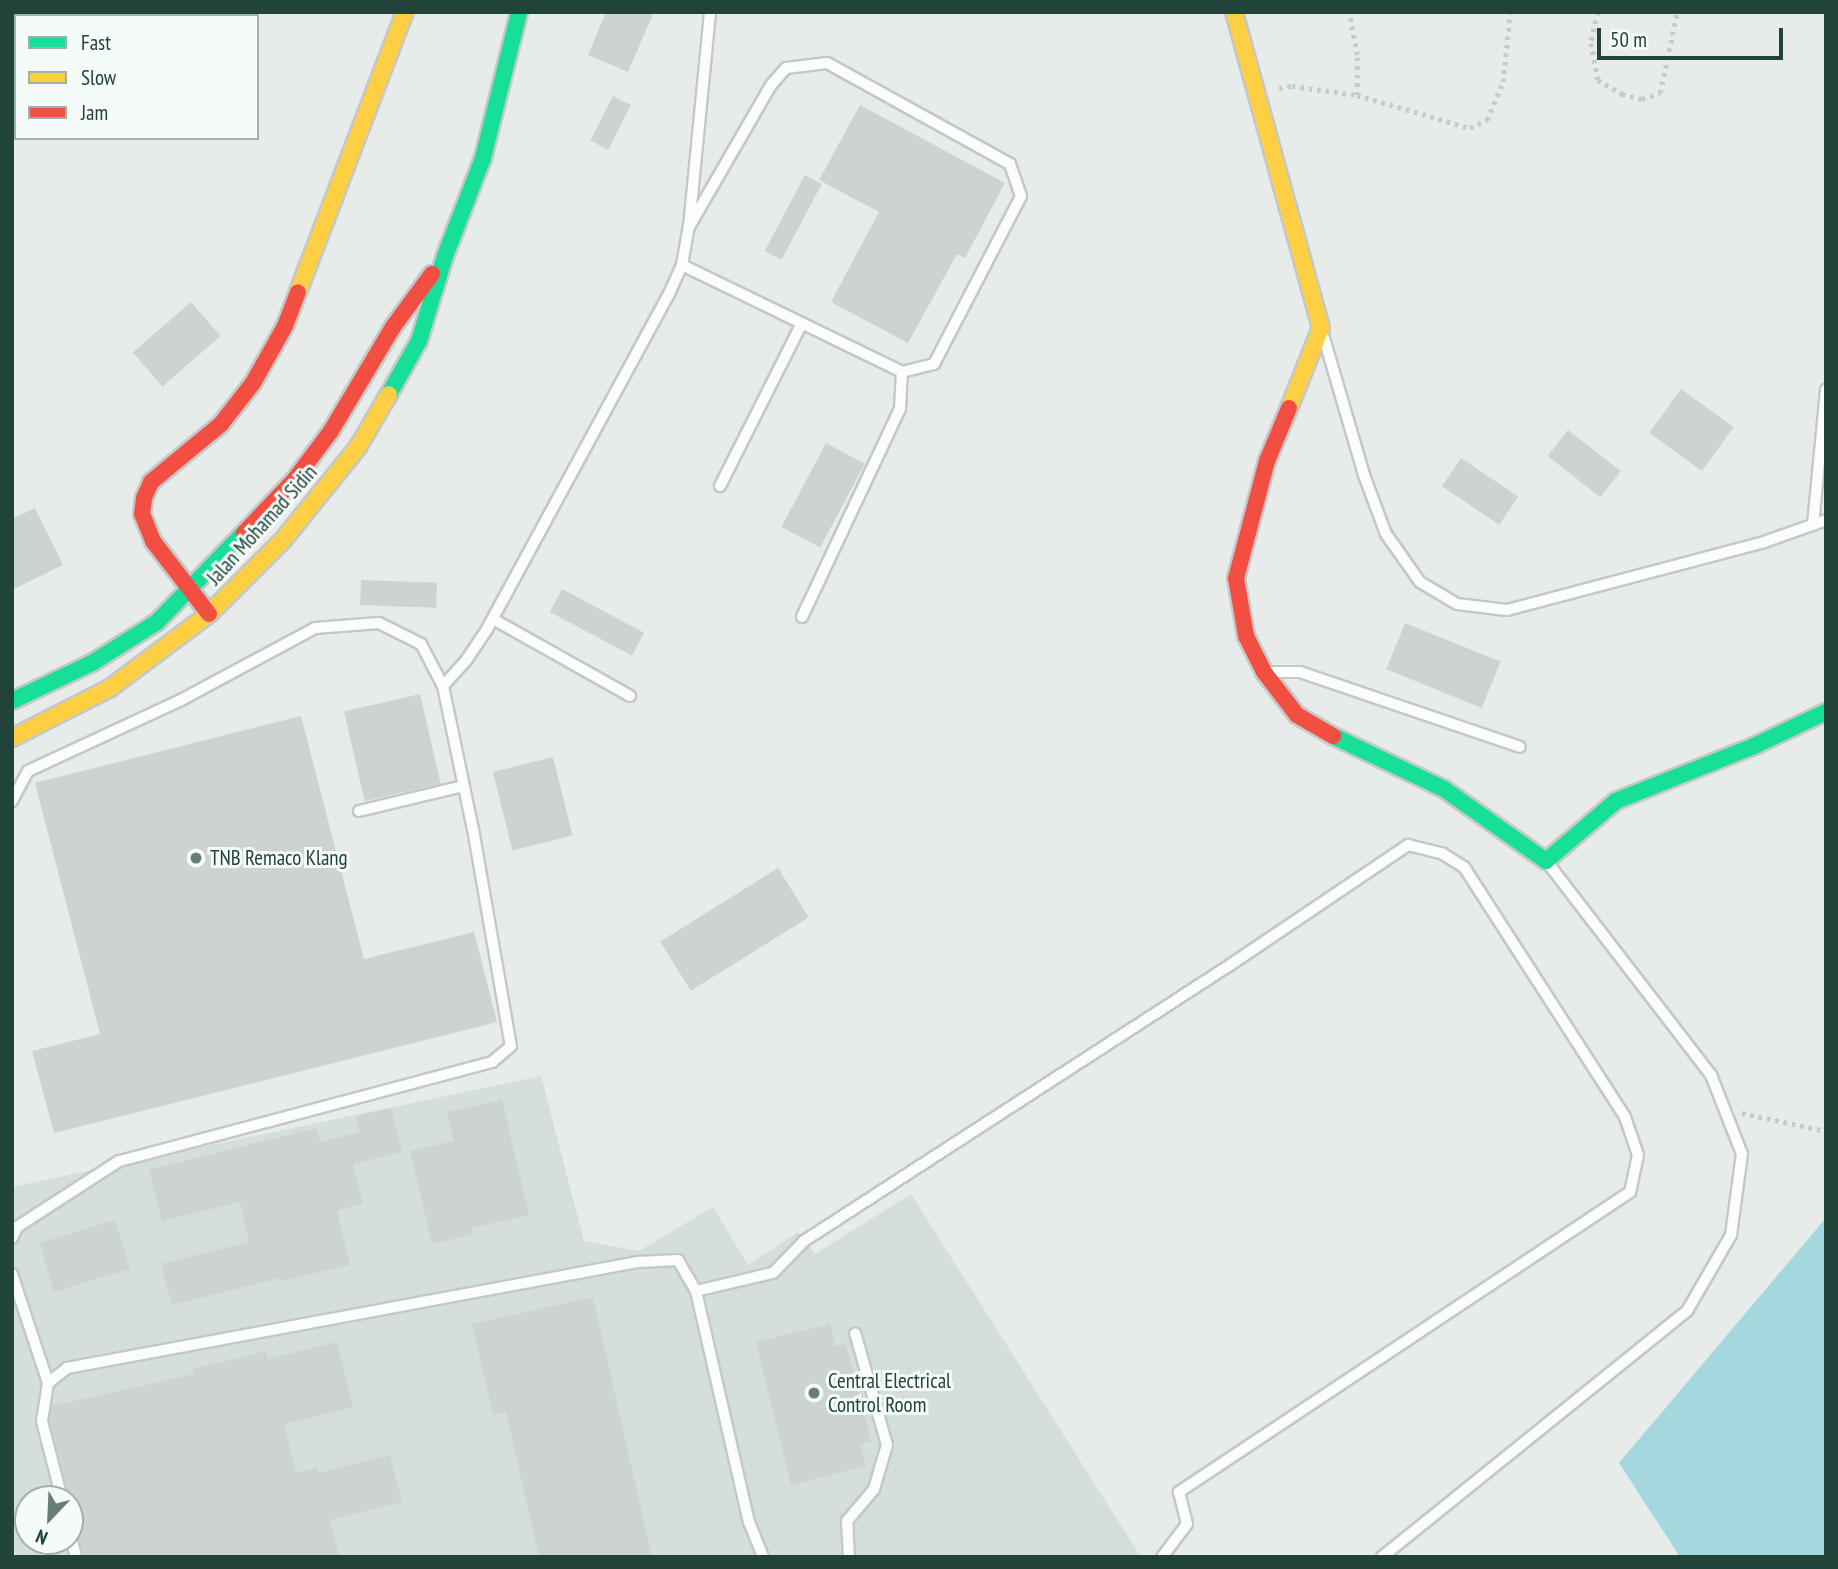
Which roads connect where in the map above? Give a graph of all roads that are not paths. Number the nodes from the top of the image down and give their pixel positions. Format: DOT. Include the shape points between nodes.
graph roads {
  1 [pos="405,12"];
  2 [pos="519,12"];
  3 [pos="710,12"];
  4 [pos="1234,12"];
  5 [pos="689,227"];
  6 [pos="445,256"];
  7 [pos="682,265"];
  8 [pos="802,323"];
  9 [pos="1321,328"];
  10 [pos="902,372"];
  11 [pos="1826,390"];
  12 [pos="720,486"];
  13 [pos="1826,520"];
  14 [pos="1813,525"];
  15 [pos="191,591"];
  16 [pos="209,614"];
  17 [pos="802,617"];
  18 [pos="492,619"];
  19 [pos="1264,672"];
  20 [pos="443,686"];
  21 [pos="630,696"];
  22 [pos="12,701"];
  23 [pos="1826,712"];
  24 [pos="12,737"];
  25 [pos="1520,747"];
  26 [pos="464,786"];
  27 [pos="12,801"];
  28 [pos="359,811"];
  29 [pos="1546,861"];
  30 [pos="12,1238"];
  31 [pos="12,1274"];
  32 [pos="696,1291"];
  33 [pos="855,1333"];
  34 [pos="48,1383"];
  35 [pos="59,1485"];
  36 [pos="764,1557"];
  37 [pos="849,1557"];
  38 [pos="1162,1557"];
  39 [pos="1382,1557"];
  1 -- 15 [label="street" via="285,326 253,383 221,425 151,482 144,498 142,514 153,541"];
  2 -- 6 [label="street, Jalan Mohamad Sidin" via="483,158"];
  3 -- 5 [label="lane"];
  4 -- 9 [label="street"];
  5 -- 7 [label="lane"];
  5 -- 10 [label="lane" via="771,85 786,68 827,63 1010,164 1021,196 1006,228 934,364"];
  6 -- 15 [label="street, Jalan Mohamad Sidin" via="393,327 354,397 295,479"];
  6 -- 16 [label="street, Jalan Mohamad Sidin" via="419,341 358,447 283,540"];
  7 -- 8 [label="lane"];
  7 -- 18 [label="lane"];
  8 -- 10 [label="lane"];
  8 -- 12 [label="lane"];
  9 -- 14 [label="lane" via="1386,534 1420,582 1457,604 1507,610"];
  9 -- 19 [label="street" via="1266,461 1236,578 1245,636"];
  10 -- 17 [label="lane" via="900,409"];
  11 -- 14 [label="lane"];
  13 -- 14 [label="lane"];
  15 -- 16 [label="street"];
  15 -- 22 [label="street, Jalan Mohamad Sidin" via="157,621 92,663"];
  16 -- 24 [label="street, Jalan Mohamad Sidin" via="110,688"];
  18 -- 20 [label="lane"];
  18 -- 21 [label="lane"];
  19 -- 25 [label="lane" via="1300,672"];
  19 -- 29 [label="street" via="1297,715 1354,749 1444,789"];
  20 -- 26 [label="lane"];
  20 -- 27 [label="lane" via="421,644 379,623 315,628 181,700 27,771"];
  23 -- 29 [label="street" via="1616,801"];
  26 -- 28 [label="lane"];
  26 -- 30 [label="lane" via="511,1046 492,1062 119,1161 17,1227"];
  29 -- 39 [label="lane" via="1711,1075 1742,1154 1731,1235 1687,1311"];
  31 -- 34 [label="lane"];
  32 -- 34 [label="lane" via="678,1260 638,1262 67,1368"];
  32 -- 36 [label="lane" via="749,1522"];
  32 -- 38 [label="lane" via="772,1273 804,1241 1408,845 1443,854 1464,867 1625,1117 1639,1155 1630,1192 1179,1492 1187,1524"];
  33 -- 37 [label="lane" via="887,1445 874,1489 846,1521"];
  34 -- 35 [label="lane" via="43,1421"];
}
